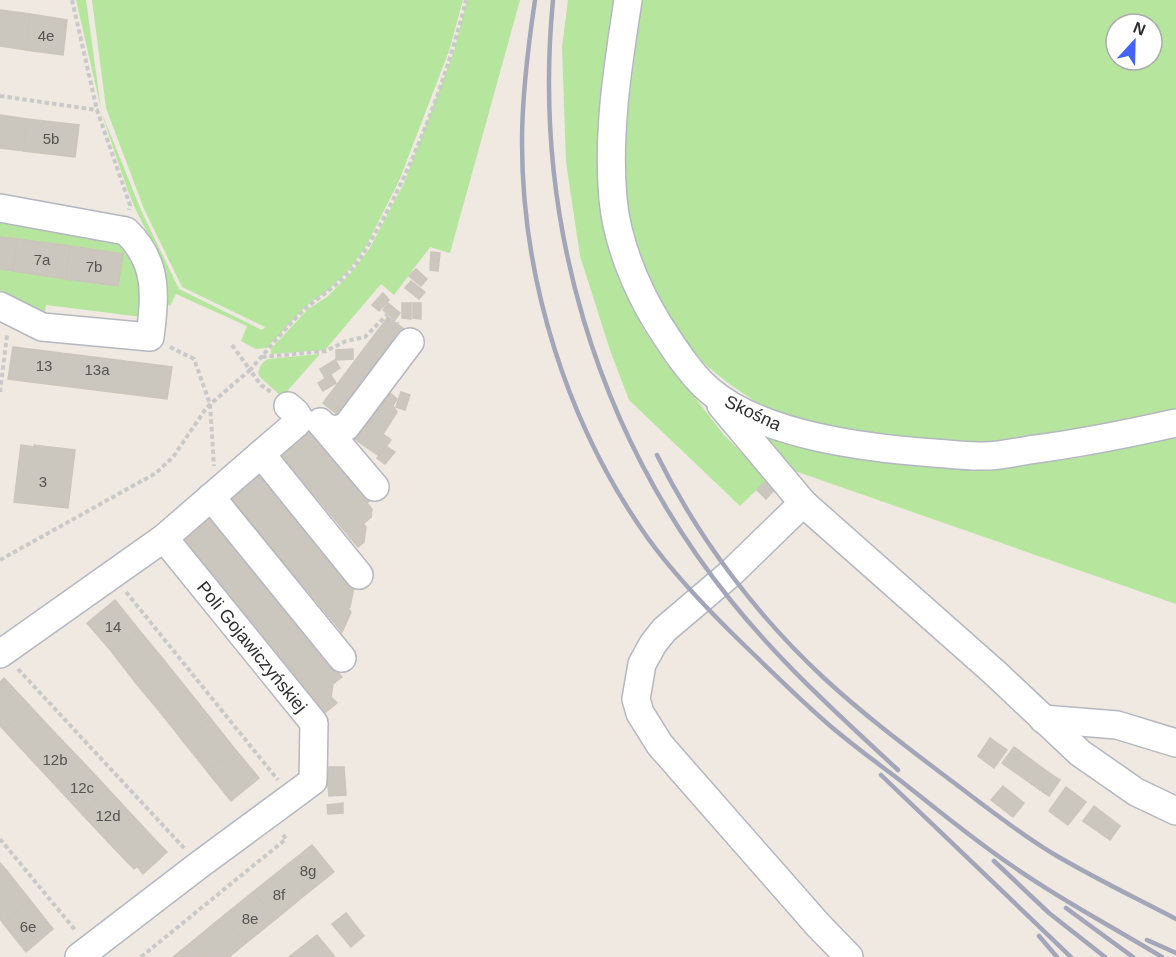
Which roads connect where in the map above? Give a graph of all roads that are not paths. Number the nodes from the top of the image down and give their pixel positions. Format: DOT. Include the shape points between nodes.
graph roads {
  1 [pos="628,0"];
  2 [pos="0,208"];
  3 [pos="5,308"];
  4 [pos="410,342"];
  5 [pos="709,390"];
  6 [pos="1176,423"];
  7 [pos="326,427"];
  8 [pos="261,454"];
  9 [pos="375,487"];
  10 [pos="218,491"];
  11 [pos="803,503"];
  12 [pos="164,537"];
  13 [pos="359,575"];
  14 [pos="6,658"];
  15 [pos="342,658"];
  16 [pos="1043,719"];
  17 [pos="1176,743"];
  18 [pos="1176,811"];
  19 [pos="85,953"];
  20 [pos="849,957"];
  1 -- 5 [label="street, Skośna" via="612,134 614,201 621,235 641,297 673,347"];
  2 -- 3 [label="street" via="126,231 137,241 149,266 155,296 150,338 42,327"];
  4 -- 7 [label="street" via="346,428"];
  5 -- 6 [label="street, Skośna" via="759,418 802,434 890,450 981,457 1078,444"];
  5 -- 11 [label="street"];
  7 -- 8 [label="street" via="294,412 297,423"];
  7 -- 9 [label="street"];
  8 -- 10 [label="street"];
  8 -- 13 [label="street"];
  10 -- 12 [label="street"];
  10 -- 15 [label="street"];
  11 -- 16 [label="street"];
  11 -- 20 [label="street" via="731,573 664,630 642,664 636,699 660,745"];
  12 -- 14 [label="street"];
  12 -- 19 [label="street, Poli Gojawiczyńskiej" via="314,723 313,781"];
  16 -- 17 [label="street" via="1117,726"];
  16 -- 18 [label="street" via="1080,753 1136,792"];
}
